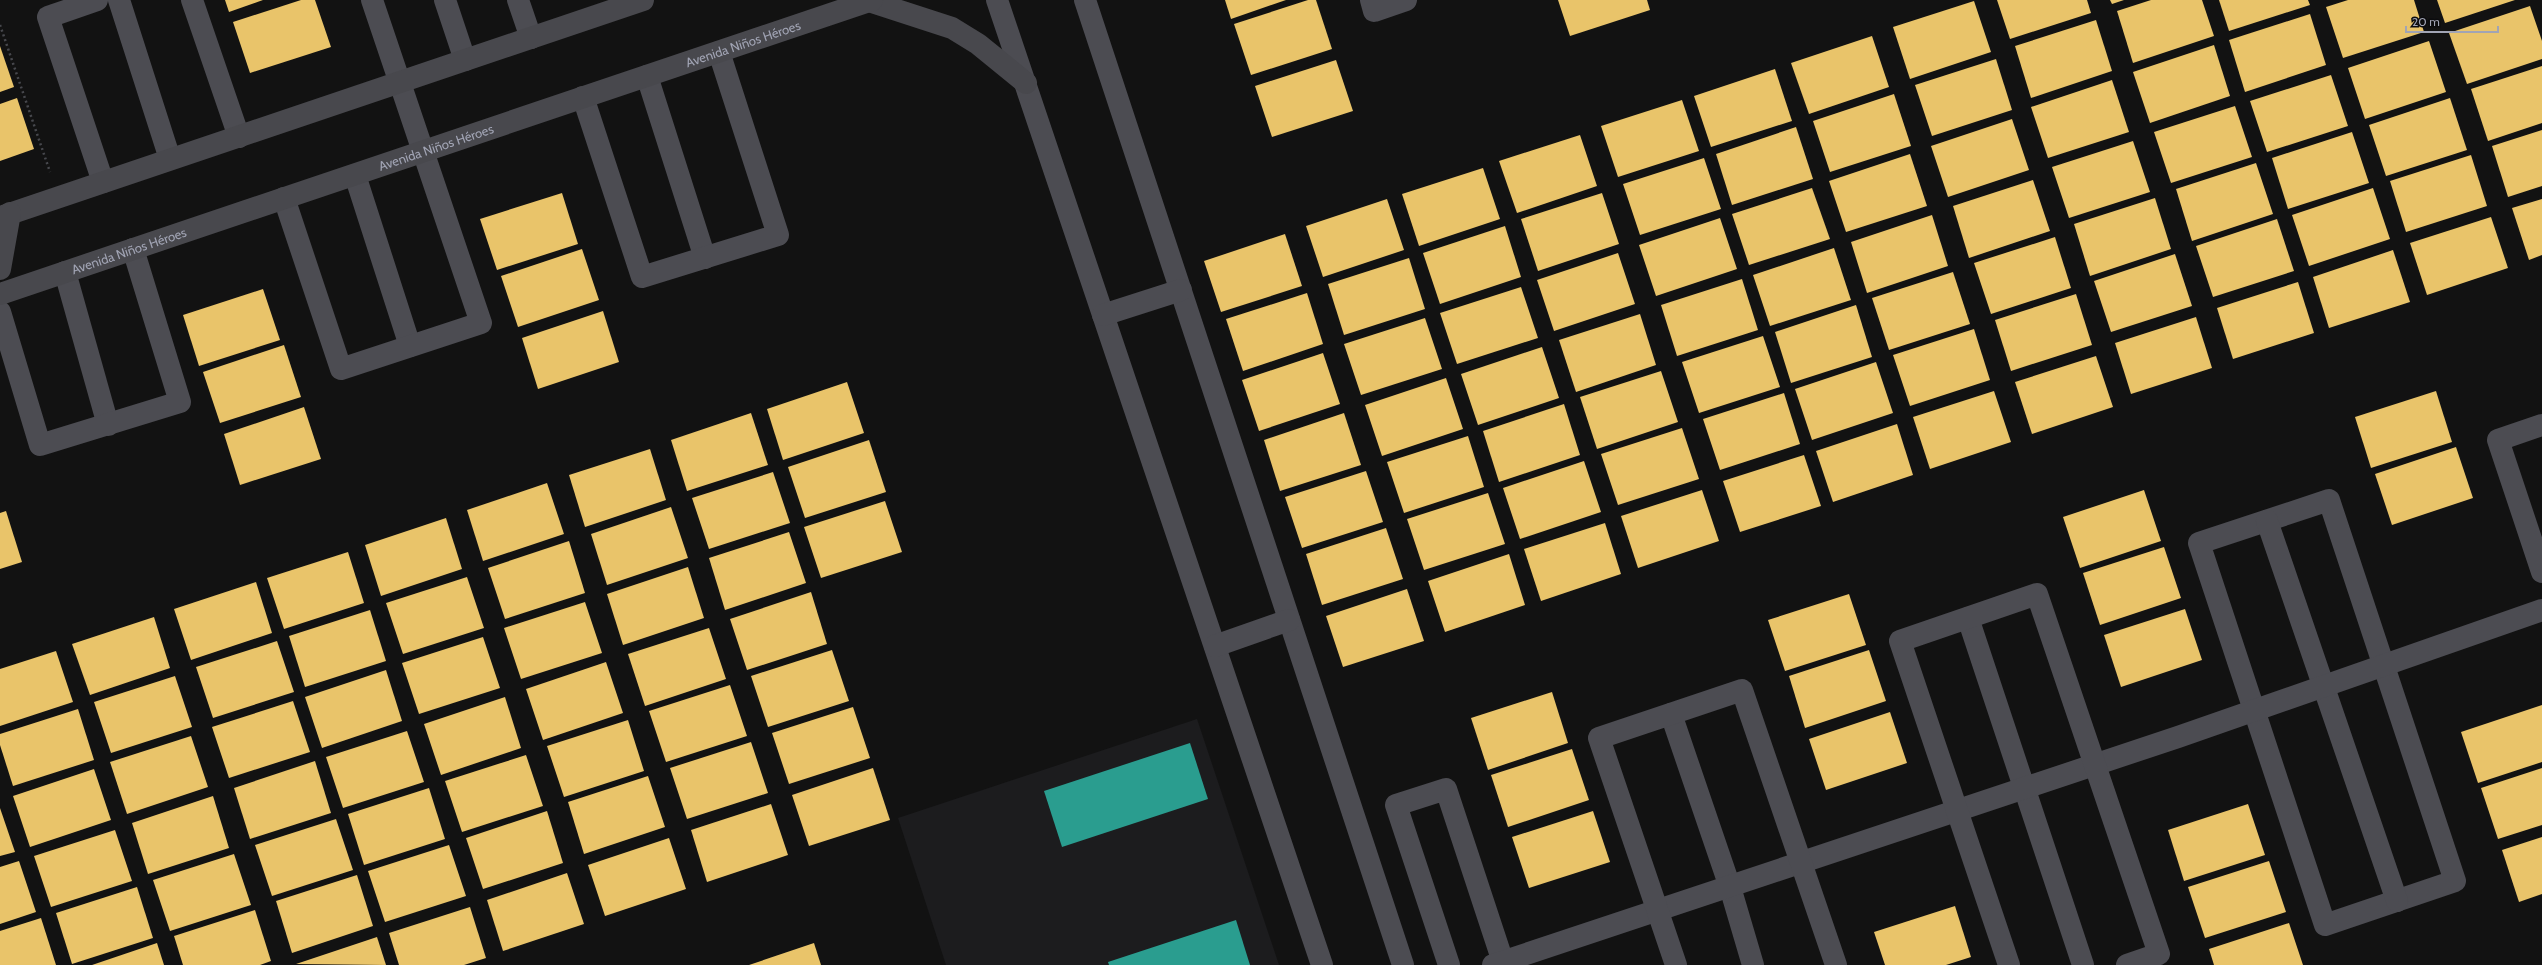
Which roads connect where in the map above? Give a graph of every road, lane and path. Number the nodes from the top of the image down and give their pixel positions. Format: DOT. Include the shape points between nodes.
graph roads {
  1 [pos="97,0"];
  2 [pos="119,0"];
  3 [pos="192,0"];
  4 [pos="372,0"];
  5 [pos="445,0"];
  6 [pos="518,0"];
  7 [pos="643,0"];
  8 [pos="997,0"];
  9 [pos="1085,0"];
  10 [pos="1371,0"];
  11 [pos="1406,0"];
  12 [pos="871,1"];
  13 [pos="0,25"];
  14 [pos="531,38"];
  15 [pos="719,52"];
  16 [pos="465,60"];
  17 [pos="647,76"];
  18 [pos="400,82"];
  19 [pos="1026,84"];
  20 [pos="583,97"];
  21 [pos="239,136"];
  22 [pos="423,151"];
  23 [pos="170,159"];
  24 [pos="355,174"];
  25 [pos="103,182"];
  26 [pos="59,197"];
  27 [pos="284,198"];
  28 [pos="5,215"];
  29 [pos="133,249"];
  30 [pos="705,258"];
  31 [pos="0,269"];
  32 [pos="65,272"];
  33 [pos="1181,290"];
  34 [pos="0,294"];
  35 [pos="0,312"];
  36 [pos="1103,315"];
  37 [pos="410,346"];
  38 [pos="2542,425"];
  39 [pos="108,426"];
  40 [pos="2267,521"];
  41 [pos="2542,572"];
  42 [pos="2542,610"];
  43 [pos="1968,618"];
  44 [pos="1289,620"];
  45 [pos="1215,646"];
  46 [pos="2383,665"];
  47 [pos="2324,686"];
  48 [pos="2255,710"];
  49 [pos="1671,714"];
  50 [pos="2095,765"];
  51 [pos="2025,789"];
  52 [pos="1957,812"];
  53 [pos="1801,863"];
  54 [pos="1730,887"];
  55 [pos="2397,901"];
  56 [pos="1658,911"];
  57 [pos="1500,964"];
  58 [pos="1322,965"];
  59 [pos="1403,965"];
  60 [pos="1449,965"];
  61 [pos="1676,965"];
  62 [pos="1753,965"];
  63 [pos="1836,965"];
  64 [pos="2009,965"];
  65 [pos="2083,965"];
  66 [pos="2127,965"];
  1 -- 25 [label="street" via="48,17"];
  2 -- 23 [label="street"];
  3 -- 21 [label="street"];
  4 -- 18 [label="street"];
  5 -- 16 [label="street"];
  6 -- 14 [label="street"];
  7 -- 14 [label="main road"];
  8 -- 19 [label="street"];
  9 -- 33 [label="street"];
  10 -- 11 [label="street" via="1374,11"];
  12 -- 15 [label="main road, Avenida Niños Héroes"];
  12 -- 19 [label="main road" via="952,28 978,44"];
  13 -- 26 [label="path"];
  14 -- 16 [label="main road"];
  15 -- 17 [label="main road, Avenida Niños Héroes"];
  15 -- 30 [label="street" via="778,235"];
  16 -- 18 [label="main road"];
  17 -- 20 [label="main road, Avenida Niños Héroes"];
  17 -- 30 [label="street"];
  18 -- 21 [label="main road"];
  18 -- 22 [label="street"];
  19 -- 36 [label="street"];
  20 -- 22 [label="main road, Avenida Niños Héroes"];
  20 -- 30 [label="street" via="642,278"];
  21 -- 23 [label="main road"];
  22 -- 24 [label="main road, Avenida Niños Héroes"];
  22 -- 37 [label="street" via="481,323"];
  23 -- 25 [label="main road"];
  24 -- 27 [label="main road, Avenida Niños Héroes"];
  24 -- 37 [label="street"];
  25 -- 26 [label="main road"];
  26 -- 28 [label="main road"];
  27 -- 29 [label="main road, Avenida Niños Héroes"];
  27 -- 37 [label="street" via="341,369"];
  28 -- 31 [label="main road"];
  29 -- 32 [label="main road, Avenida Niños Héroes"];
  29 -- 39 [label="street" via="180,402"];
  32 -- 34 [label="main road, Avenida Niños Héroes"];
  32 -- 39 [label="street"];
  33 -- 36 [label="street"];
  33 -- 44 [label="street"];
  35 -- 39 [label="street" via="40,445"];
  36 -- 45 [label="street"];
  38 -- 41 [label="street" via="2498,440"];
  40 -- 46 [label="street" via="2329,500"];
  40 -- 47 [label="street"];
  40 -- 48 [label="street" via="2199,543"];
  42 -- 46 [label="street"];
  43 -- 50 [label="street" via="2037,594"];
  43 -- 51 [label="street"];
  43 -- 52 [label="street" via="1900,641"];
  44 -- 45 [label="street"];
  44 -- 59 [label="street"];
  45 -- 58 [label="street"];
  46 -- 47 [label="street"];
  46 -- 55 [label="street" via="2456,881"];
  47 -- 48 [label="street"];
  47 -- 55 [label="street"];
  48 -- 50 [label="street"];
  48 -- 55 [label="street" via="2326,925"];
  49 -- 53 [label="street" via="1742,690"];
  49 -- 54 [label="street"];
  49 -- 56 [label="street" via="1600,738"];
  50 -- 51 [label="street"];
  50 -- 66 [label="street" via="2159,954"];
  51 -- 52 [label="street"];
  51 -- 65 [label="street"];
  52 -- 53 [label="street"];
  52 -- 64 [label="street"];
  53 -- 54 [label="street"];
  53 -- 63 [label="street"];
  54 -- 56 [label="street"];
  54 -- 62 [label="street"];
  56 -- 57 [label="street"];
  56 -- 61 [label="street"];
  57 -- 60 [label="street" via="1446,789 1396,805"];
}
